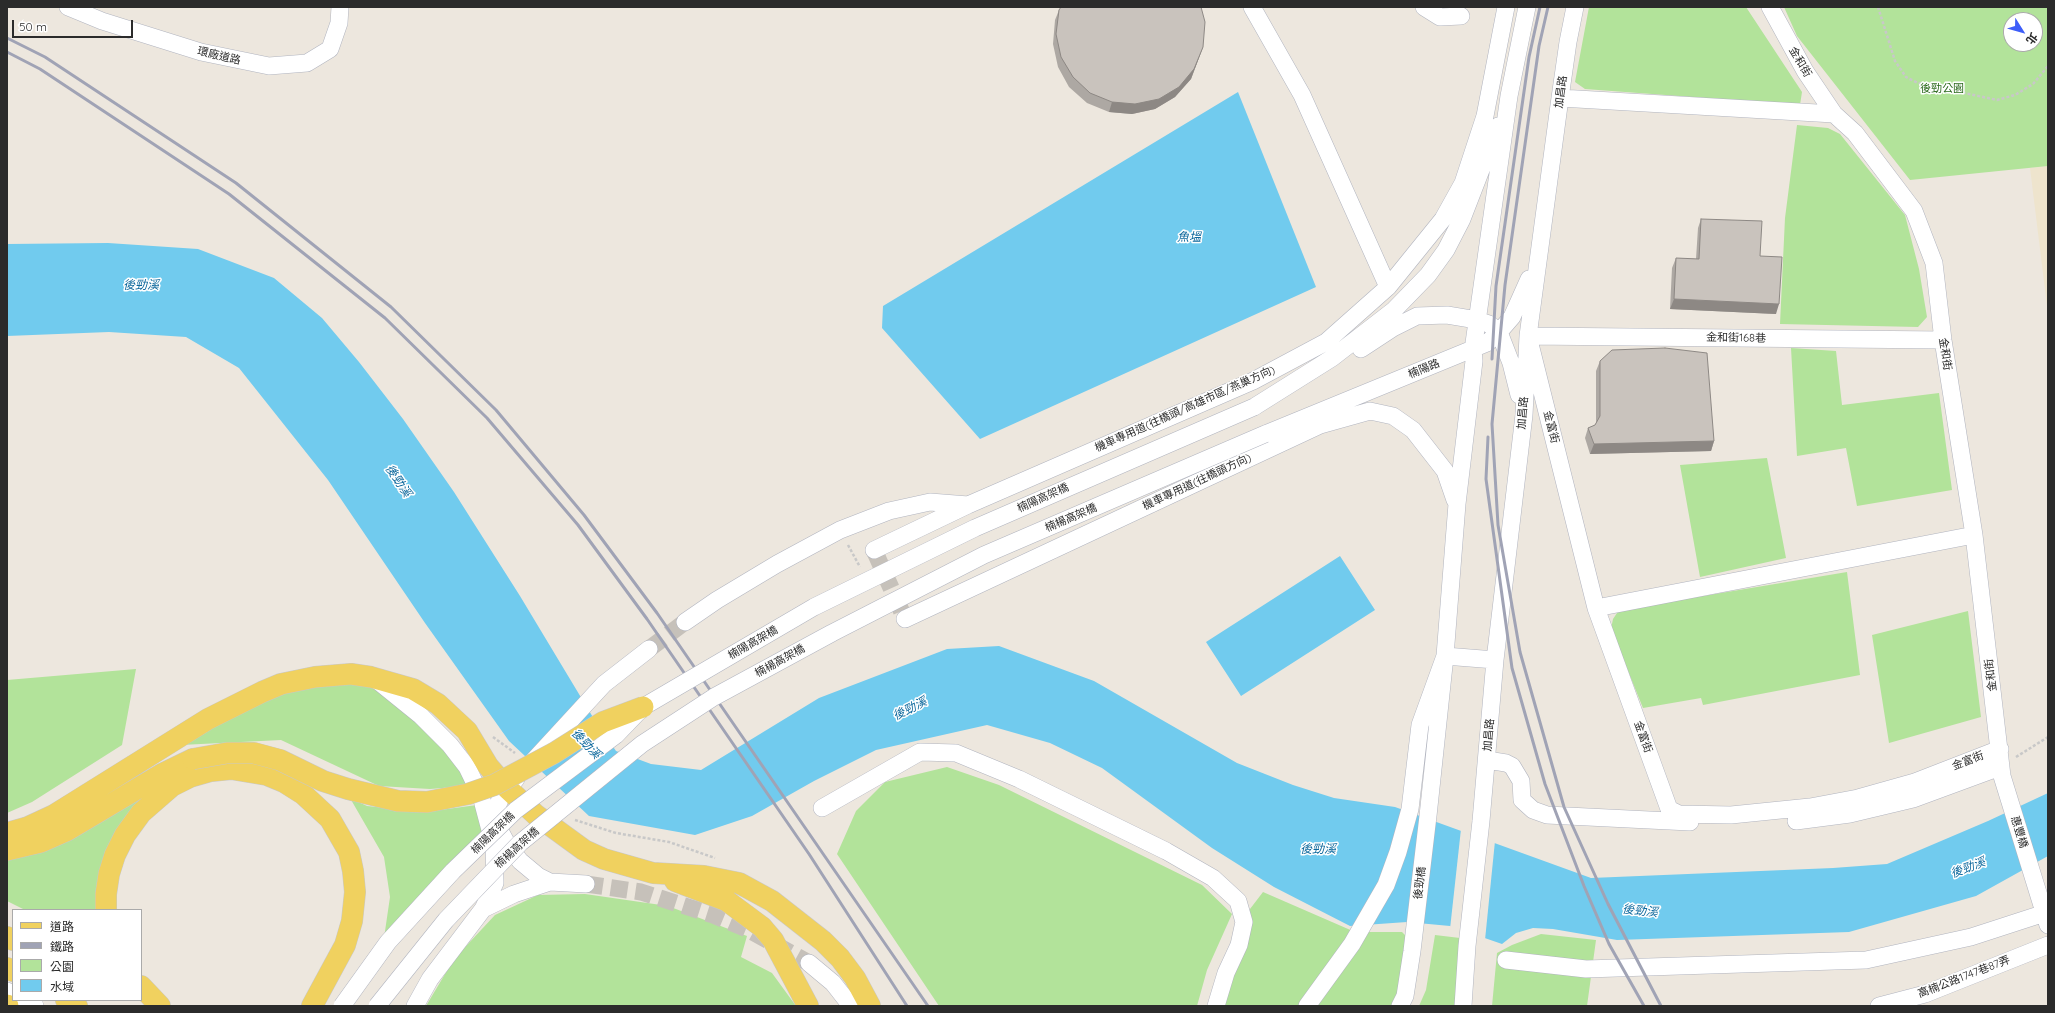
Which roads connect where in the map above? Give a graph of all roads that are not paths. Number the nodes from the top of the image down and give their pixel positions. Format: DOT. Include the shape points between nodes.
graph roads {
  1 [pos="68,7"];
  2 [pos="340,7"];
  3 [pos="1252,7"];
  4 [pos="1424,7"];
  5 [pos="1506,7"];
  6 [pos="1527,7"];
  7 [pos="1575,7"];
  8 [pos="1770,7"];
  9 [pos="1461,16"];
  10 [pos="1509,96"];
  11 [pos="1560,98"];
  12 [pos="1834,114"];
  13 [pos="1538,254"];
  14 [pos="1388,287"];
  15 [pos="1477,320"];
  16 [pos="1500,332"];
  17 [pos="1528,336"];
  18 [pos="1943,340"];
  19 [pos="1473,350"];
  20 [pos="1335,405"];
  21 [pos="1254,406"];
  22 [pos="1370,411"];
  23 [pos="1524,415"];
  24 [pos="1265,434"];
  25 [pos="1457,504"];
  26 [pos="968,505"];
  27 [pos="1974,535"];
  28 [pos="874,550"];
  29 [pos="1596,608"];
  30 [pos="905,619"];
  31 [pos="685,622"];
  32 [pos="649,649"];
  33 [pos="1445,656"];
  34 [pos="1495,660"];
  35 [pos="371,677"];
  36 [pos="643,707"];
  37 [pos="2000,749"];
  38 [pos="1487,760"];
  39 [pos="2001,772"];
  40 [pos="507,788"];
  41 [pos="822,808"];
  42 [pos="7,833"];
  43 [pos="7,850"];
  44 [pos="652,873"];
  45 [pos="550,882"];
  46 [pos="586,884"];
  47 [pos="106,909"];
  48 [pos="483,909"];
  49 [pos="2046,913"];
  50 [pos="2048,945"];
  51 [pos="1506,960"];
  52 [pos="809,963"];
  53 [pos="142,987"];
  54 [pos="26,1001"];
  55 [pos="68,1001"];
  56 [pos="138,1001"];
  57 [pos="35,1006"];
  58 [pos="77,1006"];
  59 [pos="148,1006"];
  60 [pos="160,1006"];
  61 [pos="312,1006"];
  62 [pos="342,1006"];
  63 [pos="377,1006"];
  64 [pos="415,1006"];
  65 [pos="808,1006"];
  66 [pos="851,1006"];
  67 [pos="870,1006"];
  68 [pos="1216,1006"];
  69 [pos="1306,1006"];
  70 [pos="1400,1006"];
  71 [pos="1463,1006"];
  72 [pos="1879,1006"];
  1 -- 2 [label="street, 環廠道路" via="102,21 201,52 269,66 307,63 330,49 339,23"];
  3 -- 14 [label="street" via="1302,95"];
  4 -- 9 [label="street" via="1440,17"];
  5 -- 14 [label="street, 機車專用道(往橋頭/高雄市區/燕巢方向)" via="1485,116 1463,183 1443,218"];
  6 -- 10 [label="street"];
  7 -- 11 [label="street, 加昌路"];
  8 -- 12 [label="street, 金和街" via="1805,70"];
  10 -- 15 [label="street"];
  10 -- 21 [label="street" via="1462,219 1446,250 1428,275 1394,310 1344,349"];
  11 -- 12 [label="street"];
  11 -- 13 [label="street, 加昌路"];
  12 -- 18 [label="street, 金和街" via="1855,133 1914,211 1934,263"];
  13 -- 16 [label="street, 楠陽路" via="1516,311"];
  13 -- 17 [label="street, 加昌路"];
  14 -- 26 [label="street, 機車專用道(往橋頭/高雄市區/燕巢方向)" via="1326,342 1253,382"];
  15 -- 16 [label="street" via="1489,324"];
  15 -- 19 [label="street"];
  15 -- 21 [label="street" via="1447,314 1417,316 1393,328 1328,371"];
  16 -- 19 [label="street, 楠陽路"];
  16 -- 23 [label="street"];
  17 -- 18 [label="street, 金和街168巷"];
  17 -- 23 [label="street, 加昌路"];
  17 -- 29 [label="street, 金富街"];
  18 -- 27 [label="street, 金和街"];
  19 -- 20 [label="street, 楠陽路"];
  19 -- 25 [label="street" via="1474,361"];
  20 -- 22 [label="street"];
  20 -- 24 [label="street, 楠陽路"];
  21 -- 36 [label="street, 楠陽高架橋, bridge" via="968,531 814,607"];
  22 -- 25 [label="street, 機車專用道(往橋頭方向)" via="1393,416 1413,430 1445,471"];
  22 -- 30 [label="street, 機車專用道(往橋頭方向)" via="1320,425"];
  23 -- 34 [label="street, 加昌路"];
  24 -- 63 [label="street, 楠楊高架橋, bridge" via="984,555 714,697 642,744 520,843 446,920"];
  25 -- 33 [label="street"];
  26 -- 28 [label="street"];
  26 -- 31 [label="street" via="930,502 889,511 840,530 777,564"];
  27 -- 29 [label="street"];
  27 -- 37 [label="street, 金和街"];
  29 -- 37 [label="street, 金富街" via="1669,808 1679,814 1731,815 1810,808 1915,782"];
  32 -- 40 [label="street, bridge" via="604,684 521,764"];
  33 -- 34 [label="street"];
  33 -- 69 [label="street" via="1420,725 1410,809 1398,852 1379,898 1352,944"];
  33 -- 70 [label="street, 後勁橋" via="1412,951 1405,996"];
  34 -- 38 [label="street, 加昌路"];
  35 -- 40 [label="main road" via="412,689 438,704 467,731 488,766"];
  35 -- 42 [label="main road" via="351,674 316,677 282,684 262,692 208,720 54,816"];
  35 -- 48 [label="street" via="410,707 450,745 467,767 482,796 496,864 495,883"];
  36 -- 43 [label="main road, bridge" via="603,722 494,786 427,802 398,801 348,789 323,781 280,760 254,753 226,753 193,759 162,774 66,832 41,842"];
  36 -- 62 [label="street, 楠陽高架橋, bridge" via="616,735 516,810 453,871 388,942"];
  37 -- 39 [label="street, 惠豐橋"];
  38 -- 39 [label="street" via="1506,762 1512,766 1521,781 1522,800 1533,810 1547,815 1744,825 1850,814"];
  38 -- 71 [label="street, 加昌路"];
  39 -- 49 [label="street, 惠豐橋"];
  40 -- 44 [label="main road" via="536,815 584,850 604,859"];
  40 -- 45 [label="street" via="497,808 499,829 520,861"];
  41 -- 68 [label="street" via="920,752 956,753 1019,780 1166,851 1213,878 1238,901 1244,922 1241,937 1226,972"];
  44 -- 65 [label="main road" via="717,896 744,912 762,927 773,940"];
  44 -- 67 [label="main road" via="704,876 739,883 758,892 823,941 840,958 855,978"];
  45 -- 46 [label="street"];
  45 -- 48 [label="street" via="514,894"];
  47 -- 61 [label="main road" via="106,894 115,854 130,826 155,799 190,777 211,771 243,770 284,782 330,819 349,852 353,871 352,920 345,945"];
  48 -- 64 [label="street" via="430,979"];
  49 -- 51 [label="street" via="1971,937 1866,960 1586,969"];
  50 -- 72 [label="street, 高楠公路1747巷87弄" via="1925,994"];
  52 -- 66 [label="street" via="832,983"];
  53 -- 60 [label="main road"];
  54 -- 57 [label="street"];
  55 -- 58 [label="main road"];
  56 -- 59 [label="main road"];
}
